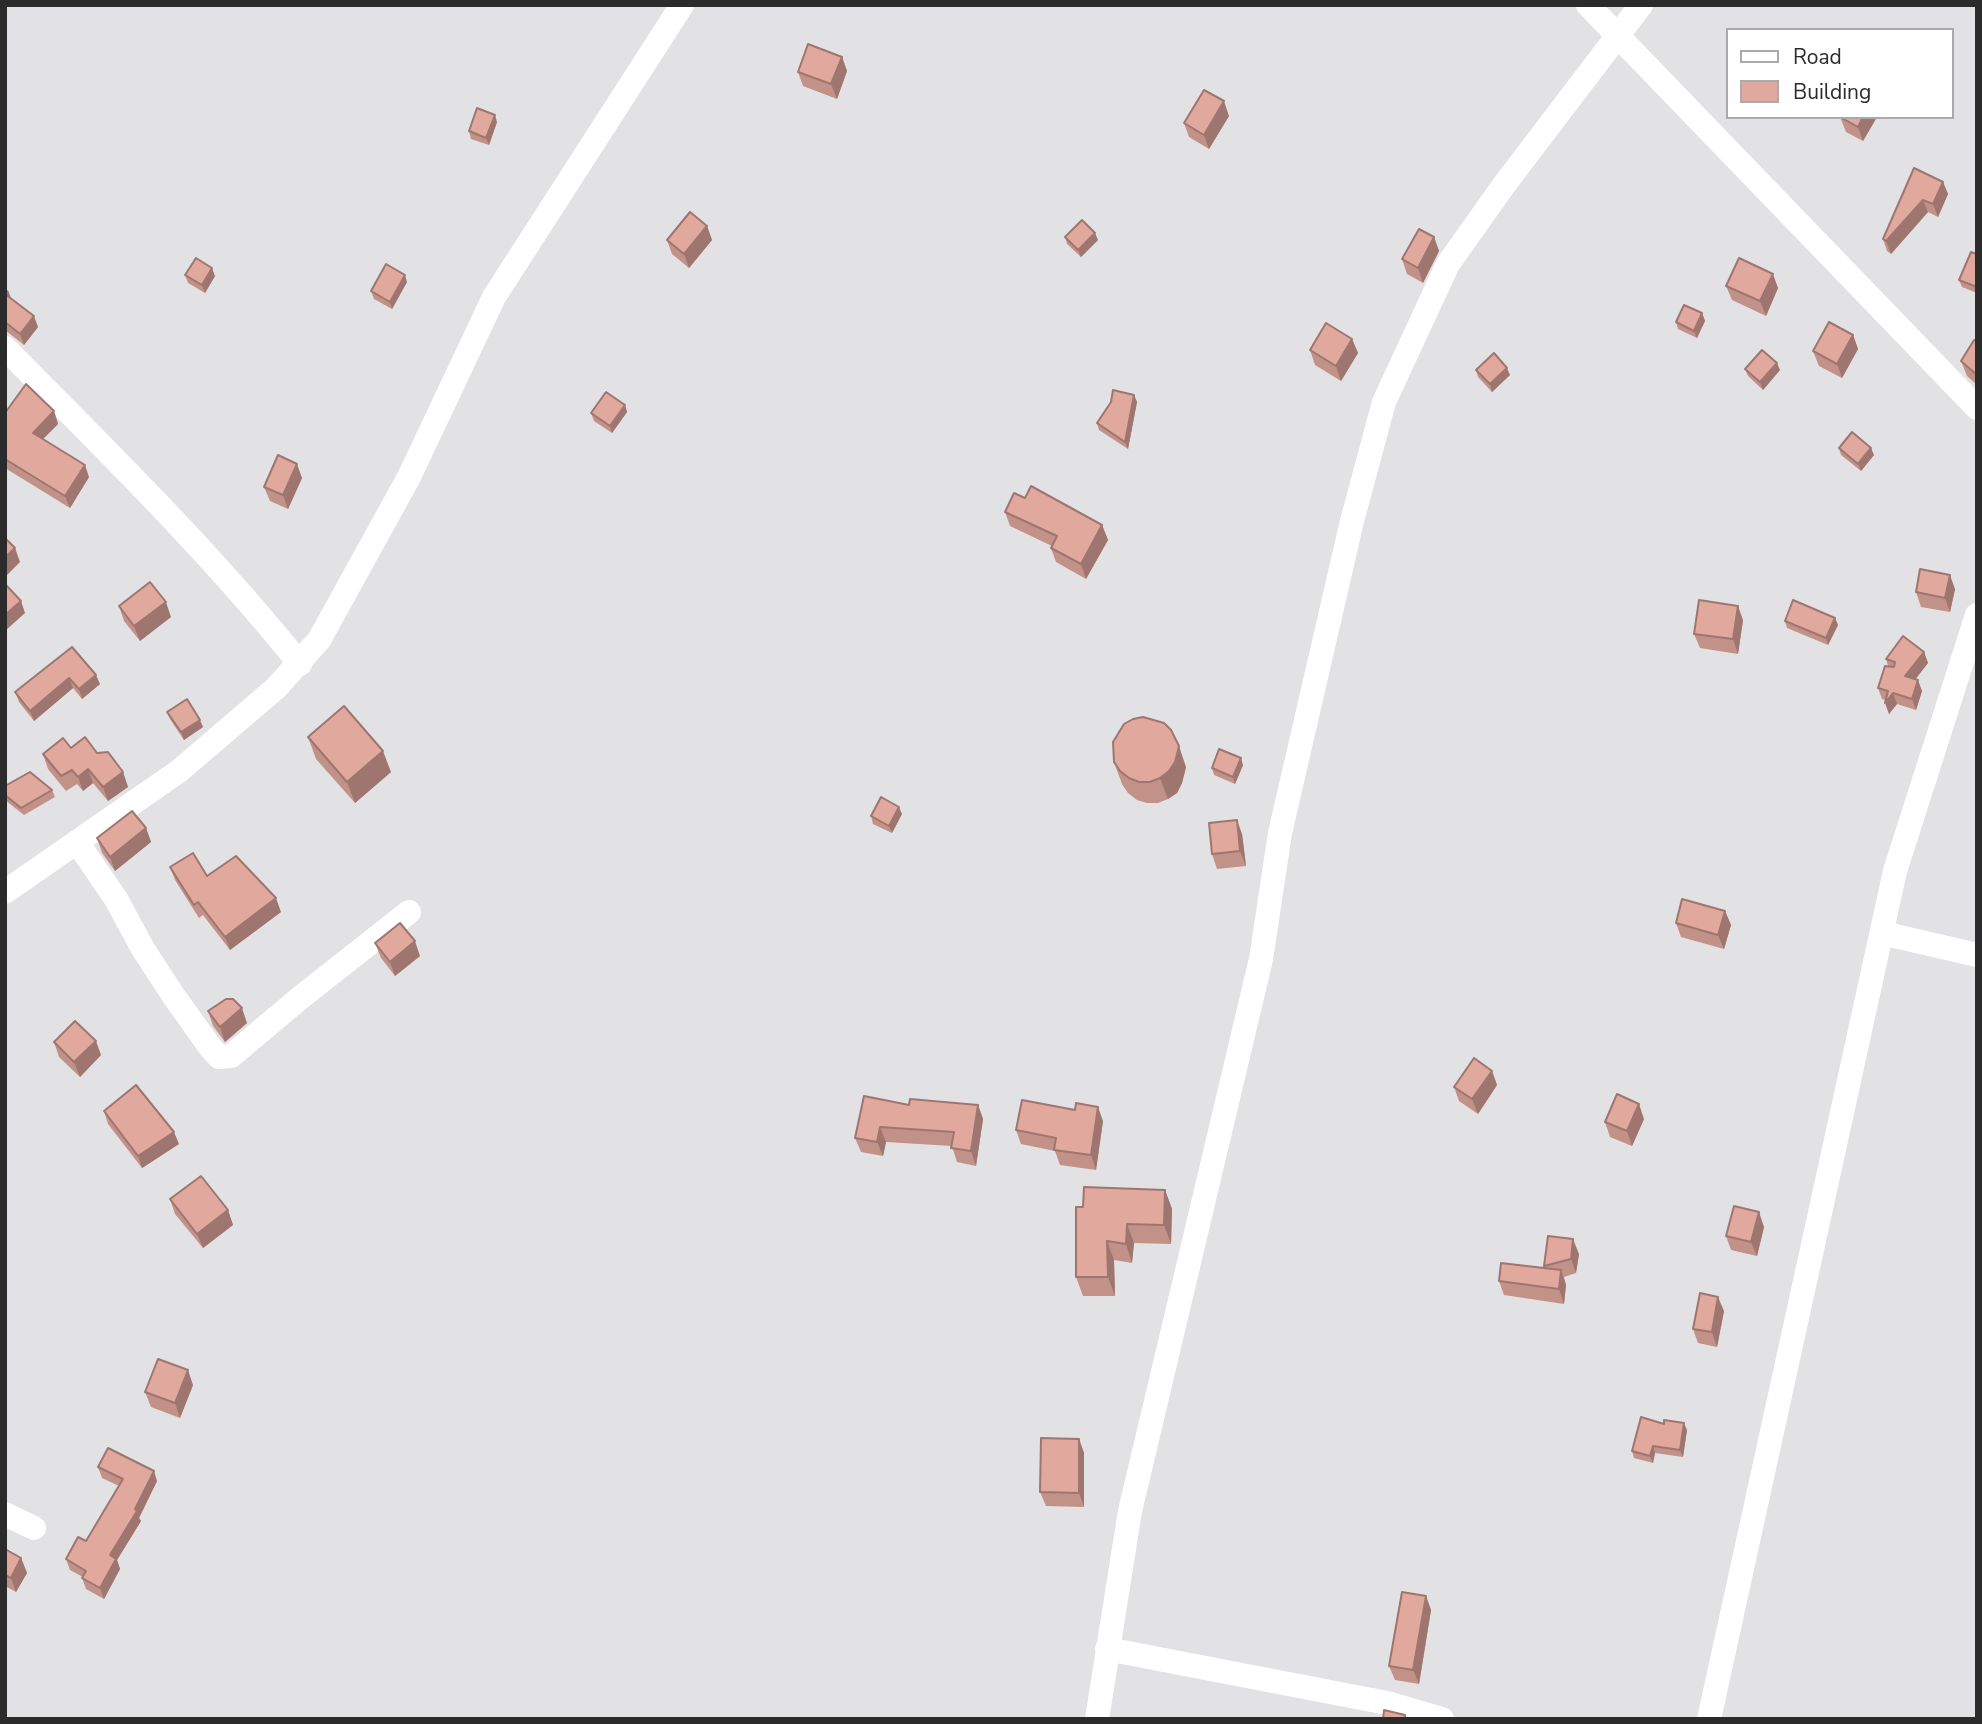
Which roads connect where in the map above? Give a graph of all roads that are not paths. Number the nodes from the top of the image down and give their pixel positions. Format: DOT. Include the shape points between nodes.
graph roads {
  1 [pos="682,5"];
  2 [pos="1588,5"];
  3 [pos="1641,5"];
  4 [pos="1618,36"];
  5 [pos="5,348"];
  6 [pos="1977,408"];
  7 [pos="1977,615"];
  8 [pos="300,664"];
  9 [pos="77,842"];
  10 [pos="5,892"];
  11 [pos="409,912"];
  12 [pos="1882,933"];
  13 [pos="1977,955"];
  14 [pos="5,1514"];
  15 [pos="34,1528"];
  16 [pos="1107,1649"];
  17 [pos="1097,1719"];
  18 [pos="1442,1719"];
  19 [pos="1709,1719"];
  1 -- 8 [label="street" via="494,297 409,477 333,615"];
  2 -- 4 [label="street"];
  3 -- 4 [label="street"];
  4 -- 6 [label="street"];
  4 -- 16 [label="street" via="1448,264 1384,402 1280,833 1261,959 1130,1511"];
  5 -- 8 [label="street" via="257,610"];
  7 -- 12 [label="street" via="1895,871"];
  8 -- 9 [label="street" via="189,763"];
  9 -- 10 [label="street"];
  9 -- 11 [label="street" via="173,995 219,1056 231,1056"];
  12 -- 13 [label="street"];
  12 -- 19 [label="street"];
  14 -- 15 [label="street"];
  16 -- 17 [label="street"];
  16 -- 18 [label="street" via="1375,1701"];
}
